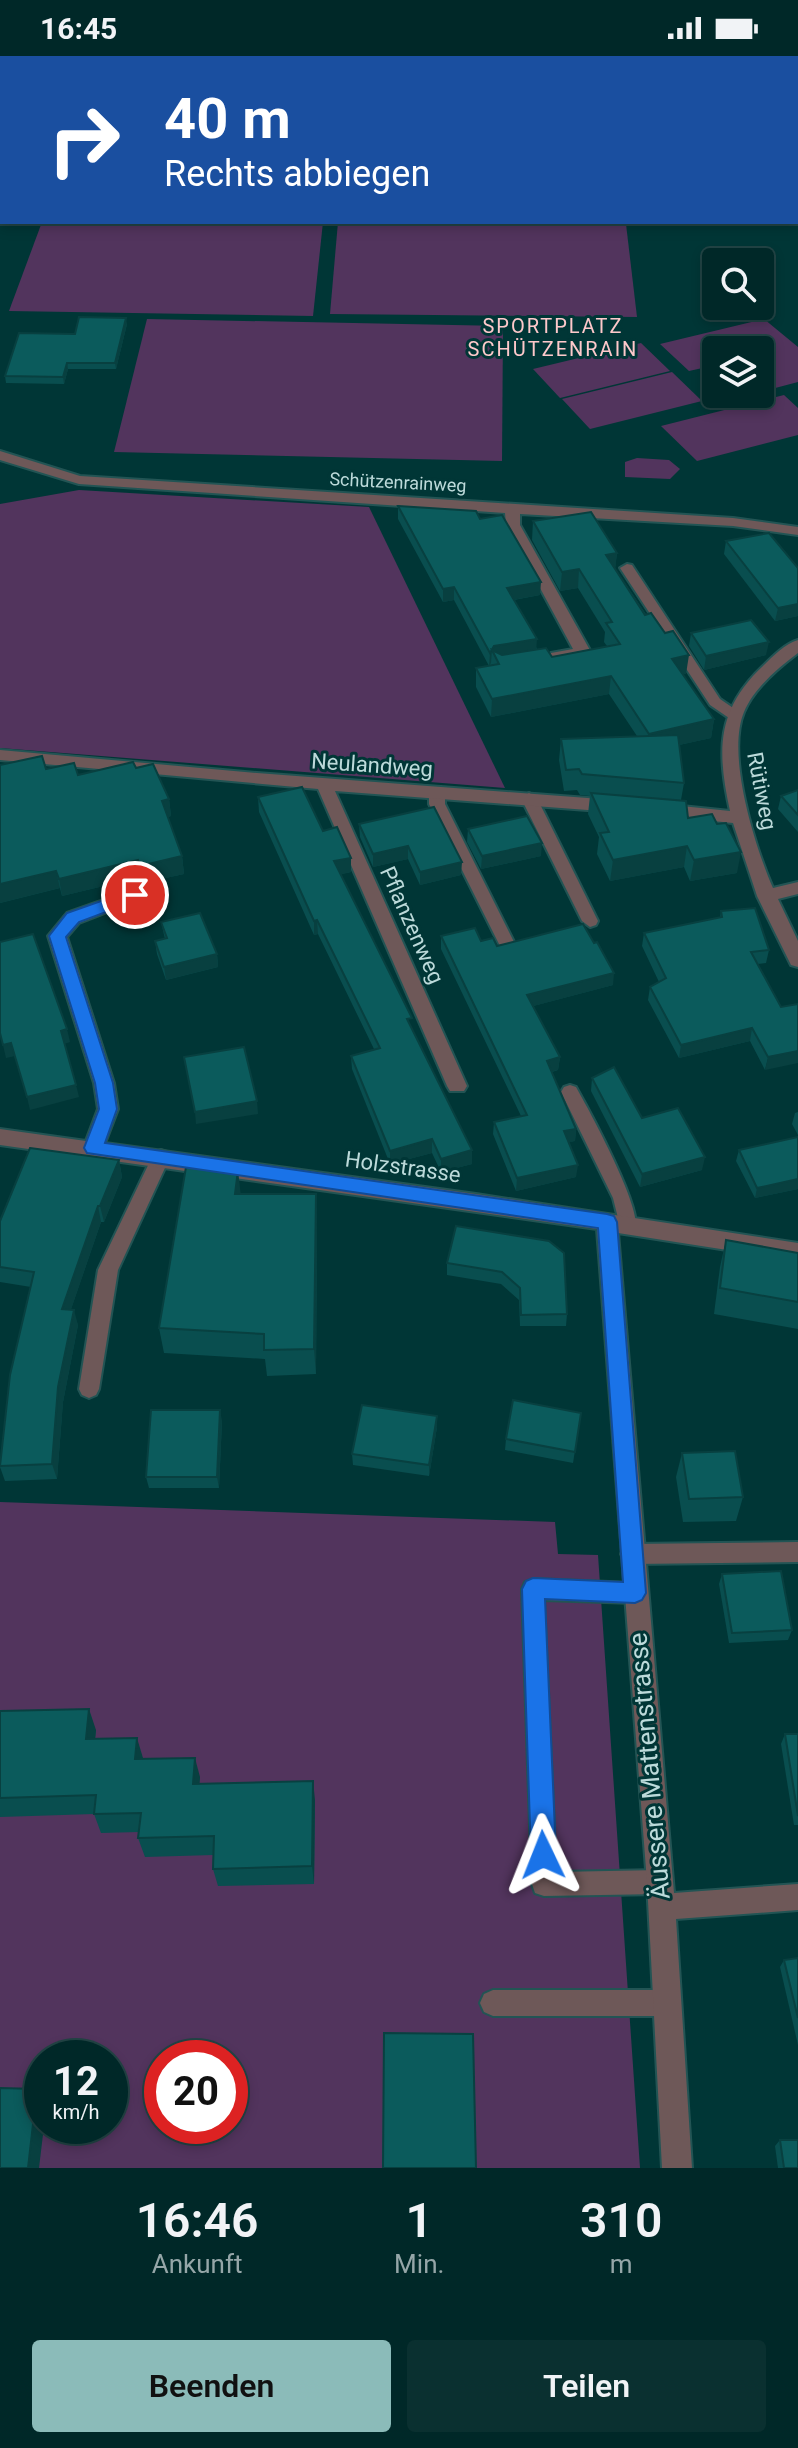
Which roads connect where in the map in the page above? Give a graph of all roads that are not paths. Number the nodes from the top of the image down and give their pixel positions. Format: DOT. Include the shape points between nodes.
graph roads {
  1 [pos="0,455"];
  2 [pos="512,508"];
  3 [pos="798,531"];
  4 [pos="627,568"];
  5 [pos="798,645"];
  6 [pos="541,659"];
  7 [pos="734,715"];
  8 [pos="0,755"];
  9 [pos="325,782"];
  10 [pos="437,792"];
  11 [pos="529,798"];
  12 [pos="741,818"];
  13 [pos="798,888"];
  14 [pos="135,895"];
  15 [pos="766,896"];
  16 [pos="590,921"];
  17 [pos="509,948"];
  18 [pos="798,960"];
  19 [pos="457,1086"];
  20 [pos="570,1092"];
  21 [pos="0,1137"];
  22 [pos="93,1148"];
  23 [pos="161,1157"];
  24 [pos="618,1223"];
  25 [pos="798,1252"];
  26 [pos="89,1389"];
  27 [pos="798,1552"];
  28 [pos="632,1554"];
  29 [pos="635,1593"];
  30 [pos="660,1895"];
  31 [pos="798,1897"];
  32 [pos="493,2003"];
  33 [pos="667,2003"];
  34 [pos="677,2168"];
  1 -- 2 [label="street, Schützenrainweg" via="79,480"];
  2 -- 3 [label="street, Schützenrainweg"];
  2 -- 6 [label="street" via="513,525 583,652"];
  4 -- 7 [label="lane" via="715,702"];
  5 -- 7 [label="street" via="749,691"];
  7 -- 12 [label="street, Rütiweg" via="730,761"];
  8 -- 9 [label="street, Neulandweg"];
  9 -- 10 [label="street, Neulandweg"];
  9 -- 19 [label="street, Pflanzenweg"];
  10 -- 11 [label="street, Neulandweg"];
  10 -- 17 [label="lane" via="437,804"];
  11 -- 12 [label="street, Neulandweg"];
  11 -- 16 [label="lane"];
  12 -- 15 [label="street, Rütiweg"];
  13 -- 15 [label="street"];
  14 -- 22 [label="street" via="73,918 57,936 104,1083 108,1109"];
  15 -- 18 [label="street, Rütiweg"];
  20 -- 24 [label="lane" via="622,1198"];
  21 -- 22 [label="street, Holzstrasse"];
  22 -- 23 [label="street, Holzstrasse"];
  23 -- 24 [label="street, Holzstrasse"];
  23 -- 26 [label="lane" via="108,1270"];
  24 -- 25 [label="street, Holzstrasse"];
  24 -- 28 [label="street, Äussere Mattenstrasse"];
  27 -- 28 [label="lane"];
  28 -- 29 [label="street, Äussere Mattenstrasse"];
  29 -- 30 [label="street, Äussere Mattenstrasse"];
  29 -- 30 [label="lane" via="533,1589 544,1884"];
  30 -- 31 [label="street"];
  30 -- 33 [label="street, Äussere Mattenstrasse"];
  32 -- 33 [label="lane"];
  33 -- 34 [label="street, Äussere Mattenstrasse"];
}
